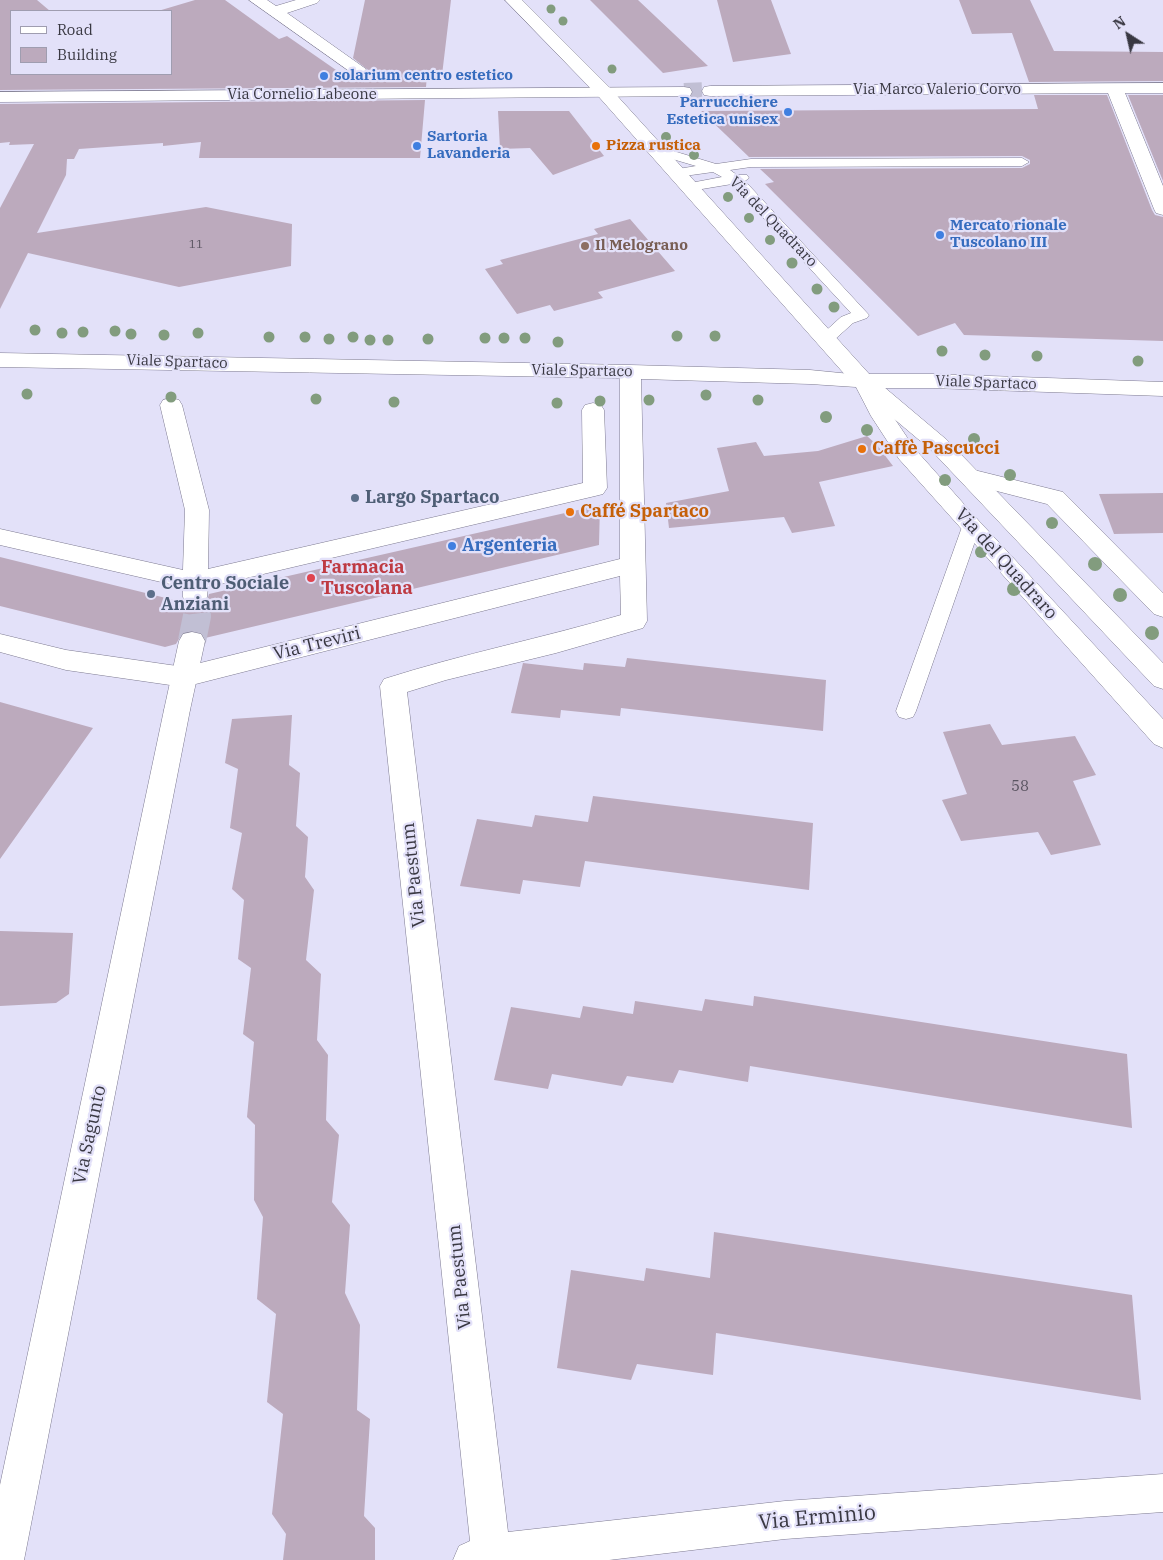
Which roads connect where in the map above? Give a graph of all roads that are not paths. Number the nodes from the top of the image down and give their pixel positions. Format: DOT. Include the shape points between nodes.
graph roads {
  1 [pos="257,0"];
  2 [pos="312,0"];
  3 [pos="513,0"];
  4 [pos="274,12"];
  5 [pos="358,69"];
  6 [pos="1114,88"];
  7 [pos="1163,88"];
  8 [pos="710,91"];
  9 [pos="684,92"];
  10 [pos="605,93"];
  11 [pos="0,97"];
  12 [pos="657,150"];
  13 [pos="1022,162"];
  14 [pos="716,168"];
  15 [pos="677,173"];
  16 [pos="804,176"];
  17 [pos="735,179"];
  18 [pos="690,188"];
  19 [pos="1163,209"];
  20 [pos="826,339"];
  21 [pos="0,360"];
  22 [pos="630,372"];
  23 [pos="863,381"];
  24 [pos="1163,389"];
  25 [pos="171,405"];
  26 [pos="593,410"];
  27 [pos="970,477"];
  28 [pos="971,526"];
  29 [pos="0,537"];
  30 [pos="631,565"];
  31 [pos="195,589"];
  32 [pos="1163,608"];
  33 [pos="192,641"];
  34 [pos="0,643"];
  35 [pos="184,677"];
  36 [pos="1163,679"];
  37 [pos="906,712"];
  38 [pos="1163,737"];
  39 [pos="1163,1493"];
  40 [pos="485,1558"];
  41 [pos="4,1560"];
  1 -- 4 [label="street"];
  2 -- 4 [label="street"];
  3 -- 10 [label="street, Via del Quadraro"];
  4 -- 5 [label="street"];
  6 -- 7 [label="street, Via Marco Valerio Corvo"];
  6 -- 8 [label="street, Via Marco Valerio Corvo"];
  6 -- 19 [label="street"];
  9 -- 10 [label="street"];
  10 -- 11 [label="street, Via Cornelio Labeone"];
  10 -- 12 [label="street, Via del Quadraro"];
  12 -- 14 [label="lane, Via del Quadraro"];
  12 -- 15 [label="street, Via del Quadraro"];
  13 -- 14 [label="lane" via="751,163"];
  14 -- 15 [label="lane"];
  14 -- 17 [label="lane, Via del Quadraro"];
  15 -- 18 [label="street, Via del Quadraro"];
  16 -- 17 [label="lane" via="791,173"];
  17 -- 18 [label="lane"];
  17 -- 20 [label="lane, Via del Quadraro" via="861,314 847,320"];
  18 -- 20 [label="street, Via del Quadraro"];
  20 -- 23 [label="street, Via del Quadraro"];
  21 -- 22 [label="street, Viale Spartaco"];
  22 -- 23 [label="street, Viale Spartaco"];
  22 -- 30 [label="street, Via Paestum"];
  23 -- 24 [label="street, Viale Spartaco"];
  23 -- 27 [label="street, Via del Quadraro" via="939,445"];
  23 -- 28 [label="street, Via del Quadraro" via="907,454"];
  25 -- 31 [label="street" via="197,510"];
  26 -- 31 [label="street" via="595,488"];
  27 -- 32 [label="street" via="1055,498"];
  27 -- 36 [label="street, Via del Quadraro"];
  28 -- 37 [label="lane" via="909,685"];
  28 -- 38 [label="street, Via del Quadraro"];
  29 -- 31 [label="street"];
  30 -- 35 [label="street, Via Treviri"];
  30 -- 40 [label="street, Via Paestum" via="634,620 556,644 393,686"];
  33 -- 35 [label="street, Via Sagunto"];
  34 -- 35 [label="street, Via Treviri" via="66,660"];
  35 -- 41 [label="street, Via Sagunto"];
  39 -- 40 [label="street, Via Erminio" via="785,1520"];
}
